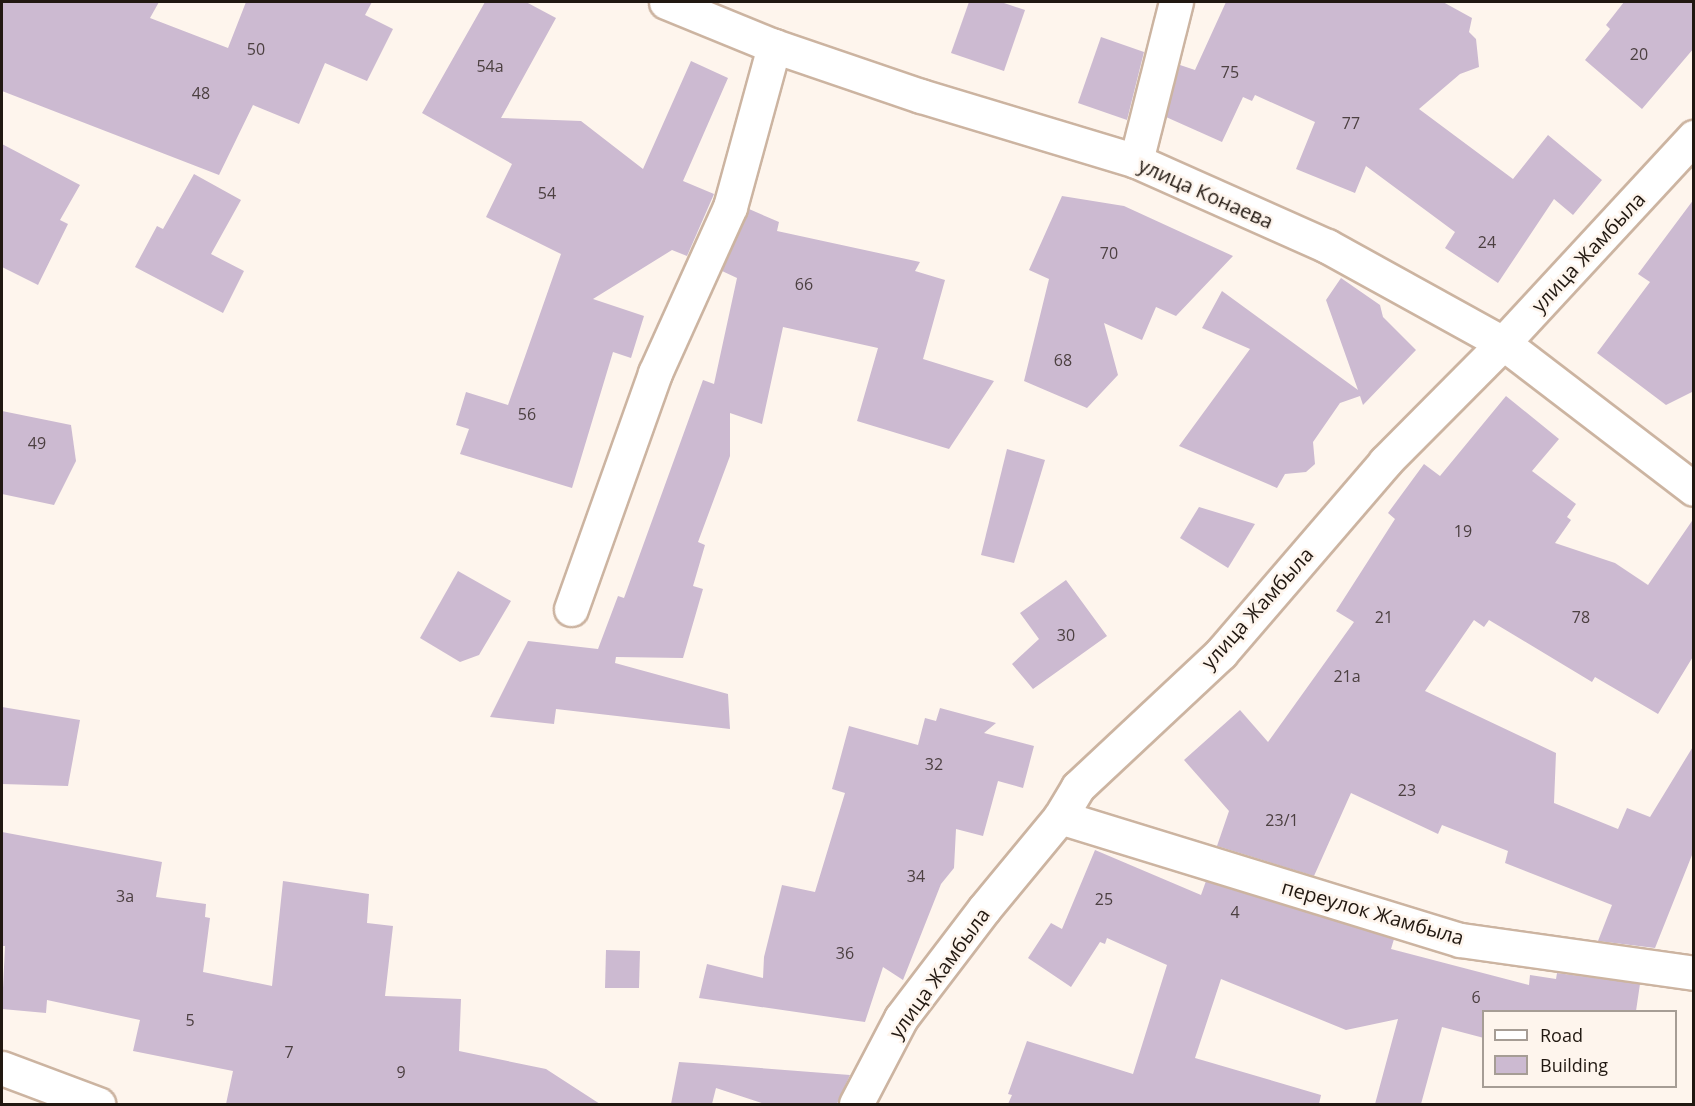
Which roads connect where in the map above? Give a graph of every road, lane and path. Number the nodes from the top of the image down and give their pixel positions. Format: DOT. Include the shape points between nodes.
graph roads {
  1 [pos="666,2"];
  2 [pos="1176,2"];
  3 [pos="774,46"];
  4 [pos="1694,137"];
  5 [pos="1136,162"];
  6 [pos="1503,343"];
  7 [pos="1694,489"];
  8 [pos="571,609"];
  9 [pos="1060,817"];
  10 [pos="1694,973"];
  11 [pos="2,1068"];
  12 [pos="98,1104"];
  13 [pos="856,1104"];
  1 -- 3 [label="street, улица Конаева"];
  2 -- 5 [label="street"];
  3 -- 5 [label="street, улица Конаева"];
  3 -- 8 [label="street" via="730,207 655,373"];
  4 -- 6 [label="street, улица Жамбыла"];
  5 -- 6 [label="street, улица Конаева" via="1327,246"];
  6 -- 7 [label="street, улица Конаева"];
  6 -- 9 [label="street, улица Жамбыла" via="1384,462 1221,654 1078,787"];
  9 -- 10 [label="street, переулок Жамбыла" via="1460,940 1667,966"];
  9 -- 13 [label="street, улица Жамбыла" via="901,1018"];
  11 -- 12 [label="street"];
}
